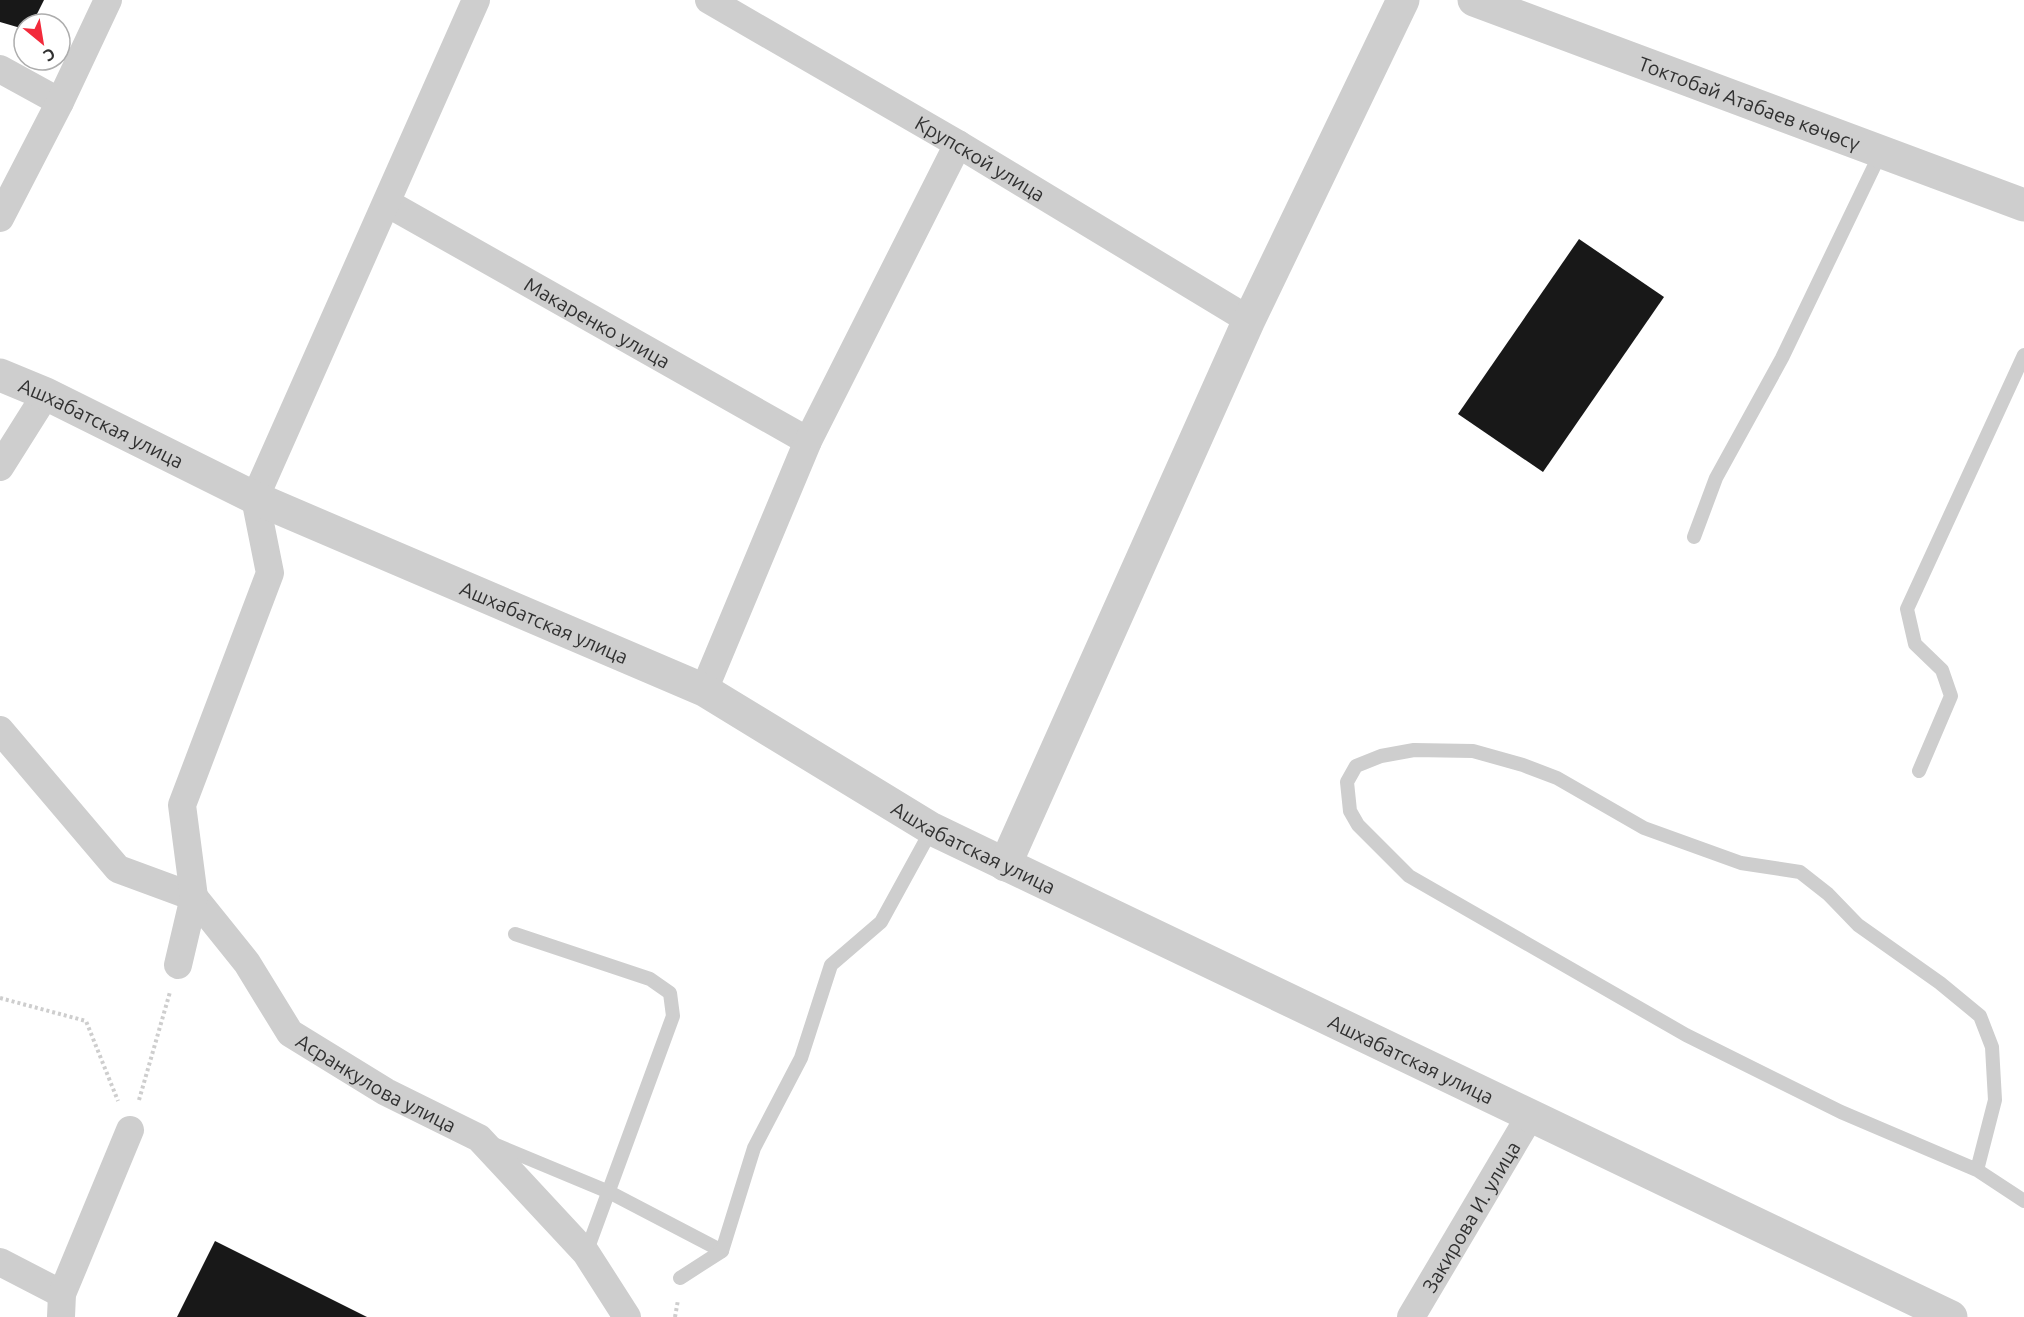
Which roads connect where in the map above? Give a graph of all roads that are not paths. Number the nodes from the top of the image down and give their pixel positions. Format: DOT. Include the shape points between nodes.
graph roads {
  1 [pos="108,0"];
  2 [pos="476,0"];
  3 [pos="709,0"];
  4 [pos="1403,0"];
  5 [pos="1474,0"];
  6 [pos="0,69"];
  7 [pos="60,102"];
  8 [pos="958,144"];
  9 [pos="1881,152"];
  10 [pos="387,202"];
  11 [pos="2024,205"];
  12 [pos="0,218"];
  13 [pos="1249,320"];
  14 [pos="2024,355"];
  15 [pos="0,375"];
  16 [pos="46,394"];
  17 [pos="808,441"];
  18 [pos="0,467"];
  19 [pos="255,498"];
  20 [pos="1694,537"];
  21 [pos="704,690"];
  22 [pos="0,730"];
  23 [pos="1919,771"];
  24 [pos="932,829"];
  25 [pos="1005,865"];
  26 [pos="194,897"];
  27 [pos="515,934"];
  28 [pos="178,965"];
  29 [pos="1530,1116"];
  30 [pos="130,1130"];
  31 [pos="471,1134"];
  32 [pos="1977,1170"];
  33 [pos="609,1192"];
  34 [pos="2024,1201"];
  35 [pos="722,1251"];
  36 [pos="586,1253"];
  37 [pos="0,1262"];
  38 [pos="680,1278"];
  39 [pos="62,1306"];
  40 [pos="627,1317"];
  41 [pos="1411,1317"];
  42 [pos="1951,1317"];
  1 -- 7 [label="street"];
  2 -- 10 [label="street"];
  3 -- 8 [label="street, Крупской улица"];
  4 -- 13 [label="street"];
  5 -- 9 [label="street, Токтобай Атабаев көчөсү"];
  6 -- 7 [label="street"];
  7 -- 12 [label="street"];
  8 -- 13 [label="street, Крупской улица"];
  8 -- 17 [label="street"];
  9 -- 11 [label="street, Токтобай Атабаев көчөсү"];
  9 -- 20 [label="lane" via="1782,357 1716,478"];
  10 -- 17 [label="street, Макаренко улица"];
  10 -- 19 [label="street"];
  13 -- 25 [label="street"];
  14 -- 23 [label="lane" via="1907,609 1915,644 1942,670 1951,696"];
  15 -- 16 [label="street, Ашхабатская улица"];
  16 -- 18 [label="street"];
  16 -- 19 [label="street, Ашхабатская улица"];
  17 -- 21 [label="street"];
  19 -- 21 [label="street, Ашхабатская улица"];
  19 -- 26 [label="street" via="270,573 182,805"];
  21 -- 24 [label="street, Ашхабатская улица"];
  22 -- 26 [label="street" via="118,869"];
  24 -- 25 [label="street, Ашхабатская улица"];
  24 -- 35 [label="lane" via="881,922 831,965 801,1058 754,1148"];
  25 -- 29 [label="street, Ашхабатская улица"];
  26 -- 28 [label="street"];
  26 -- 31 [label="street, Асранкулова улица" via="247,963 290,1033 386,1092"];
  27 -- 33 [label="lane" via="650,979 670,993 674,1016"];
  29 -- 41 [label="street, Закирова И. улица"];
  29 -- 42 [label="street, Ашхабатская улица"];
  30 -- 39 [label="street"];
  31 -- 33 [label="lane"];
  31 -- 36 [label="street, Асранкулова улица"];
  32 -- 32 [label="lane" via="1995,1100 1992,1047 1980,1016 1858,925 1800,872 1741,863 1644,828 1557,778 1473,751 1413,750 1356,766 1347,782 1350,811 1358,825 1409,876 1686,1035 1841,1112"];
  32 -- 34 [label="lane"];
  33 -- 35 [label="lane"];
  33 -- 36 [label="lane"];
  35 -- 38 [label="lane"];
  36 -- 40 [label="street, Асранкулова улица"];
  37 -- 39 [label="street"];
}
